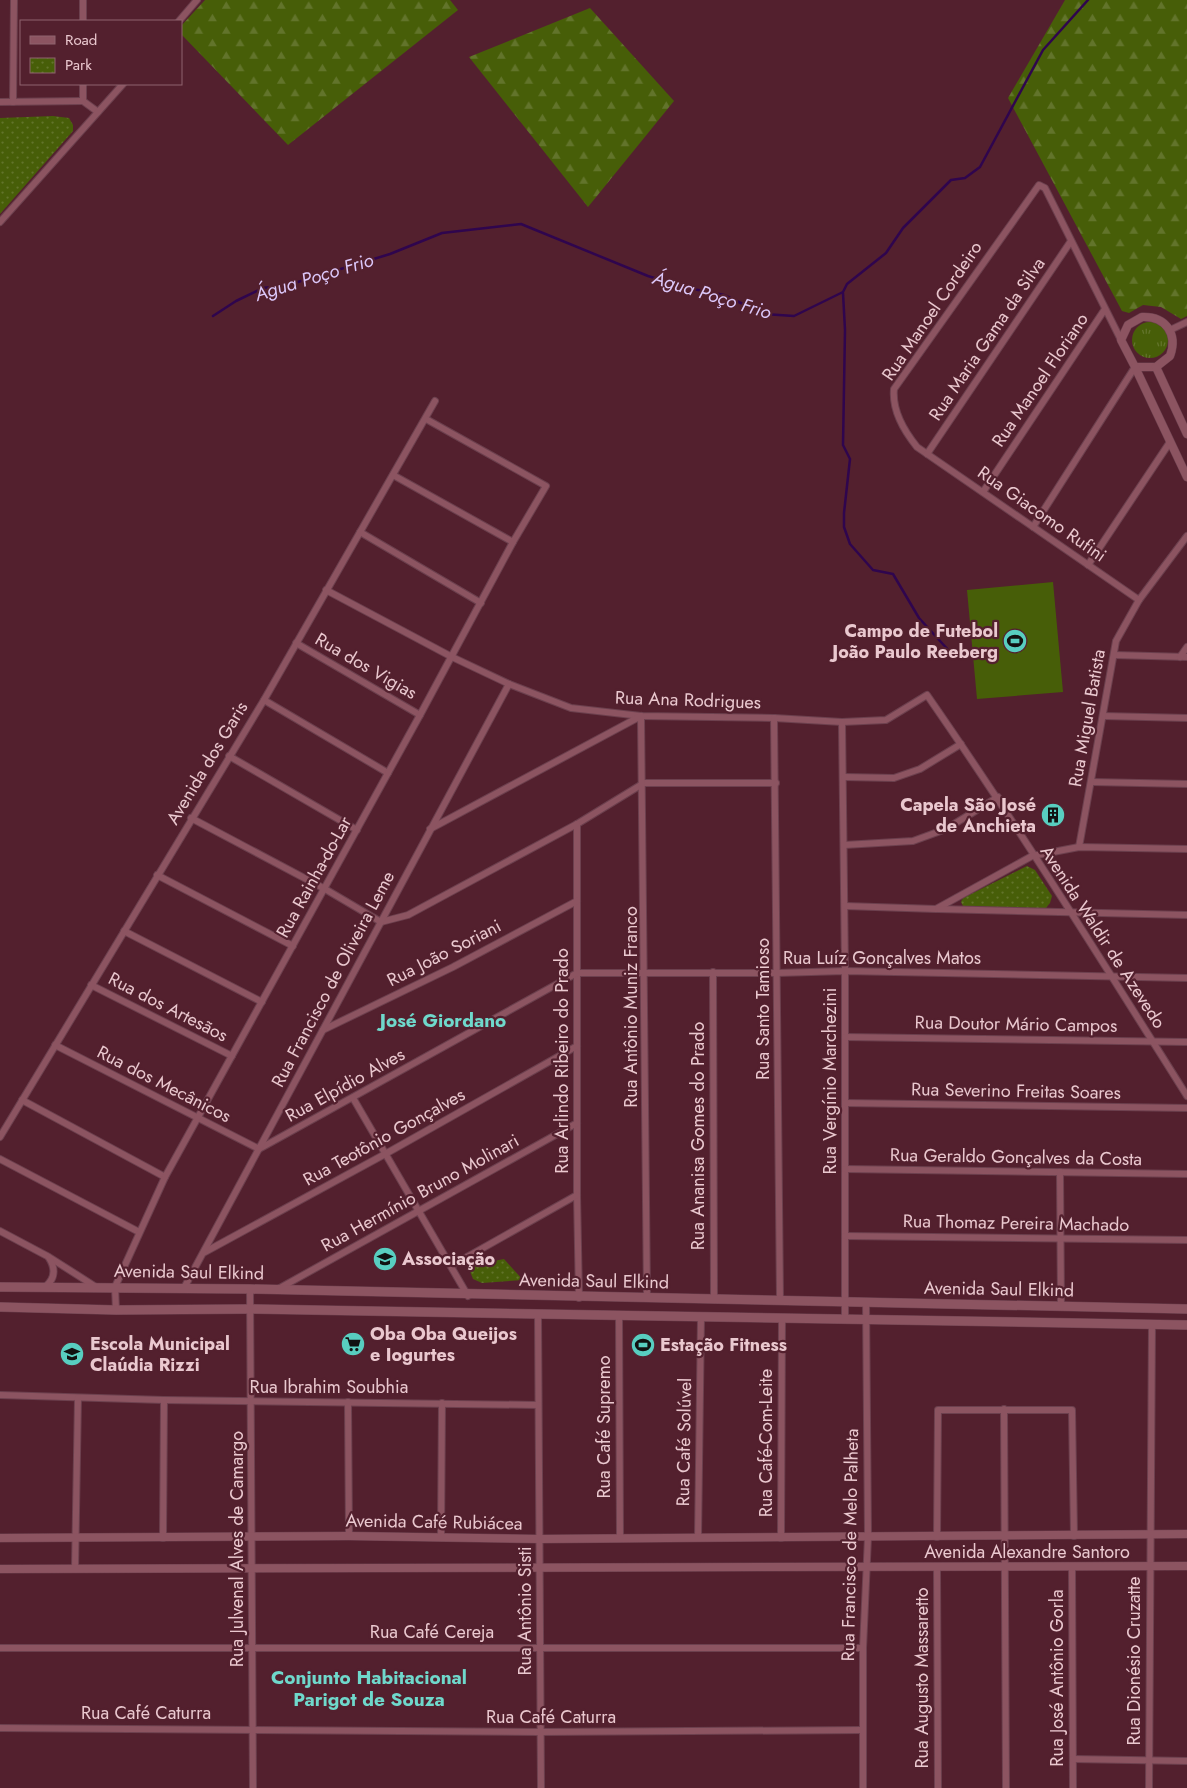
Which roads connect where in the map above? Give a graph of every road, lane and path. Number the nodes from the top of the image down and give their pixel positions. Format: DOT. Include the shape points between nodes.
graph roads {
  1 [pos="14,0"];
  2 [pos="83,0"];
  3 [pos="197,0"];
  4 [pos="83,20"];
  5 [pos="180,20"];
  6 [pos="83,85"];
  7 [pos="122,85"];
  8 [pos="0,102"];
  9 [pos="13,102"];
  10 [pos="83,102"];
  11 [pos="98,112"];
  12 [pos="0,222"];
  13 [pos="1071,241"];
  14 [pos="1105,309"];
  15 [pos="1187,322"];
  16 [pos="1170,330"];
  17 [pos="1121,340"];
  18 [pos="1135,367"];
  19 [pos="1156,367"];
  20 [pos="435,401"];
  21 [pos="426,418"];
  22 [pos="1187,434"];
  23 [pos="1170,442"];
  24 [pos="927,454"];
  25 [pos="394,475"];
  26 [pos="1187,477"];
  27 [pos="983,492"];
  28 [pos="1033,527"];
  29 [pos="360,532"];
  30 [pos="1187,536"];
  31 [pos="513,542"];
  32 [pos="1088,564"];
  33 [pos="326,590"];
  34 [pos="1139,600"];
  35 [pos="481,603"];
  36 [pos="296,643"];
  37 [pos="1187,647"];
  38 [pos="1114,655"];
  39 [pos="452,657"];
  40 [pos="1183,657"];
  41 [pos="509,684"];
  42 [pos="927,695"];
  43 [pos="264,700"];
  44 [pos="420,715"];
  45 [pos="642,716"];
  46 [pos="1103,716"];
  47 [pos="774,718"];
  48 [pos="1187,718"];
  49 [pos="842,722"];
  50 [pos="961,744"];
  51 [pos="229,756"];
  52 [pos="388,773"];
  53 [pos="844,777"];
  54 [pos="1092,782"];
  55 [pos="644,783"];
  56 [pos="776,783"];
  57 [pos="1187,784"];
  58 [pos="998,797"];
  59 [pos="191,818"];
  60 [pos="577,824"];
  61 [pos="430,829"];
  62 [pos="357,830"];
  63 [pos="844,844"];
  64 [pos="1079,847"];
  65 [pos="1187,849"];
  66 [pos="1032,856"];
  67 [pos="157,875"];
  68 [pos="325,889"];
  69 [pos="577,901"];
  70 [pos="845,906"];
  71 [pos="936,909"];
  72 [pos="1071,913"];
  73 [pos="1187,915"];
  74 [pos="381,922"];
  75 [pos="124,930"];
  76 [pos="293,946"];
  77 [pos="845,971"];
  78 [pos="646,972"];
  79 [pos="713,972"];
  80 [pos="577,973"];
  81 [pos="778,974"];
  82 [pos="1111,975"];
  83 [pos="1187,978"];
  84 [pos="91,984"];
  85 [pos="262,1002"];
  86 [pos="323,1030"];
  87 [pos="845,1036"];
  88 [pos="1152,1041"];
  89 [pos="1187,1042"];
  90 [pos="55,1045"];
  91 [pos="577,1046"];
  92 [pos="232,1056"];
  93 [pos="1187,1096"];
  94 [pos="353,1098"];
  95 [pos="22,1100"];
  96 [pos="845,1104"];
  97 [pos="1187,1108"];
  98 [pos="198,1116"];
  99 [pos="577,1123"];
  100 [pos="0,1137"];
  101 [pos="259,1149"];
  102 [pos="387,1153"];
  103 [pos="0,1159"];
  104 [pos="845,1169"];
  105 [pos="1060,1172"];
  106 [pos="1187,1174"];
  107 [pos="165,1177"];
  108 [pos="577,1195"];
  109 [pos="419,1211"];
  110 [pos="0,1231"];
  111 [pos="139,1232"];
  112 [pos="845,1236"];
  113 [pos="1060,1239"];
  114 [pos="1187,1240"];
  115 [pos="203,1252"];
  116 [pos="49,1257"];
  117 [pos="451,1266"];
  118 [pos="0,1287"];
  119 [pos="45,1287"];
  120 [pos="96,1287"];
  121 [pos="116,1287"];
  122 [pos="184,1288"];
  123 [pos="250,1289"];
  124 [pos="277,1290"];
  125 [pos="468,1296"];
  126 [pos="579,1298"];
  127 [pos="647,1298"];
  128 [pos="714,1299"];
  129 [pos="780,1300"];
  130 [pos="845,1302"];
  131 [pos="866,1302"];
  132 [pos="0,1307"];
  133 [pos="1061,1307"];
  134 [pos="1126,1308"];
  135 [pos="250,1309"];
  136 [pos="1187,1309"];
  137 [pos="116,1310"];
  138 [pos="538,1314"];
  139 [pos="619,1315"];
  140 [pos="701,1317"];
  141 [pos="782,1318"];
  142 [pos="845,1319"];
  143 [pos="866,1319"];
  144 [pos="1125,1324"];
  145 [pos="1152,1324"];
  146 [pos="1187,1325"];
  147 [pos="0,1396"];
  148 [pos="78,1398"];
  149 [pos="164,1400"];
  150 [pos="251,1401"];
  151 [pos="348,1402"];
  152 [pos="442,1403"];
  153 [pos="538,1405"];
  154 [pos="1004,1409"];
  155 [pos="1187,1534"];
  156 [pos="1150,1535"];
  157 [pos="349,1536"];
  158 [pos="1005,1536"];
  159 [pos="1074,1536"];
  160 [pos="441,1537"];
  161 [pos="868,1537"];
  162 [pos="937,1537"];
  163 [pos="0,1538"];
  164 [pos="76,1538"];
  165 [pos="163,1538"];
  166 [pos="252,1538"];
  167 [pos="620,1538"];
  168 [pos="698,1538"];
  169 [pos="781,1538"];
  170 [pos="539,1539"];
  171 [pos="1149,1566"];
  172 [pos="1187,1566"];
  173 [pos="539,1567"];
  174 [pos="1004,1567"];
  175 [pos="1072,1567"];
  176 [pos="866,1568"];
  177 [pos="937,1568"];
  178 [pos="0,1569"];
  179 [pos="75,1569"];
  180 [pos="252,1570"];
  181 [pos="252,1647"];
  182 [pos="540,1647"];
  183 [pos="0,1648"];
  184 [pos="864,1648"];
  185 [pos="0,1728"];
  186 [pos="253,1728"];
  187 [pos="863,1730"];
  188 [pos="540,1732"];
  189 [pos="1073,1759"];
  190 [pos="1187,1761"];
  191 [pos="1149,1762"];
  192 [pos="253,1788"];
  193 [pos="541,1788"];
  194 [pos="863,1788"];
  195 [pos="938,1788"];
  196 [pos="1006,1788"];
  197 [pos="1073,1788"];
  198 [pos="1149,1788"];
  1 -- 9 [label="street"];
  2 -- 4 [label="street"];
  3 -- 5 [label="street"];
  6 -- 10 [label="street"];
  7 -- 11 [label="street"];
  8 -- 9 [label="street"];
  9 -- 10 [label="street"];
  10 -- 11 [label="street"];
  11 -- 12 [label="street"];
  13 -- 14 [label="street"];
  13 -- 24 [label="street, Rua Maria Gama da Silva"];
  13 -- 24 [label="street, Rua Manoel Cordeiro" via="1045,188 1036,186 894,389 897,411 907,432 917,447"];
  14 -- 17 [label="street"];
  14 -- 27 [label="street, Rua Manoel Floriano"];
  15 -- 16 [label="street"];
  16 -- 17 [label="street" via="1158,319 1142,317 1128,325"];
  16 -- 19 [label="street" via="1173,347 1170,356"];
  17 -- 18 [label="street"];
  18 -- 19 [label="street"];
  18 -- 23 [label="street"];
  18 -- 28 [label="street"];
  19 -- 22 [label="street"];
  20 -- 21 [label="street, Avenida dos Garis"];
  21 -- 25 [label="street, Avenida dos Garis"];
  21 -- 31 [label="street, Rua Rainha-do-Lar" via="546,486"];
  23 -- 26 [label="street"];
  23 -- 32 [label="street"];
  24 -- 27 [label="street, Rua Giacomo Rufini"];
  25 -- 29 [label="street, Avenida dos Garis"];
  25 -- 31 [label="street"];
  27 -- 28 [label="street, Rua Giacomo Rufini"];
  28 -- 32 [label="street, Rua Giacomo Rufini"];
  29 -- 33 [label="street, Avenida dos Garis"];
  29 -- 35 [label="street"];
  30 -- 34 [label="street, Rua Miguel Batista"];
  31 -- 35 [label="street, Rua Rainha-do-Lar"];
  32 -- 34 [label="street, Rua Giacomo Rufini"];
  33 -- 36 [label="street, Avenida dos Garis"];
  33 -- 39 [label="street, Rua Ana Rodrigues"];
  34 -- 38 [label="street, Rua Miguel Batista" via="1118,636"];
  35 -- 39 [label="street, Rua Rainha-do-Lar"];
  36 -- 43 [label="street, Avenida dos Garis"];
  36 -- 44 [label="street, Rua dos Vigias"];
  37 -- 40 [label="street"];
  38 -- 40 [label="street"];
  38 -- 46 [label="street, Rua Miguel Batista"];
  39 -- 41 [label="street, Rua Ana Rodrigues"];
  39 -- 44 [label="street, Rua Rainha-do-Lar"];
  41 -- 45 [label="street, Rua Ana Rodrigues" via="571,708"];
  41 -- 61 [label="street, Rua Francisco de Oliveira Leme"];
  42 -- 49 [label="street, Rua Ana Rodrigues" via="886,720"];
  42 -- 50 [label="street, Avenida Waldir de Azevedo"];
  43 -- 51 [label="street, Avenida dos Garis"];
  43 -- 52 [label="street"];
  44 -- 52 [label="street, Rua Rainha-do-Lar"];
  45 -- 47 [label="street, Rua Ana Rodrigues"];
  45 -- 55 [label="street, Rua Antônio Muniz Franco"];
  45 -- 61 [label="street"];
  46 -- 48 [label="street"];
  46 -- 54 [label="street, Rua Miguel Batista"];
  47 -- 49 [label="street, Rua Ana Rodrigues"];
  47 -- 56 [label="street, Rua Santo Tamioso"];
  49 -- 53 [label="street, Rua Vergínio Marchezini"];
  50 -- 53 [label="street" via="920,769 894,778"];
  50 -- 58 [label="street, Avenida Waldir de Azevedo"];
  51 -- 59 [label="street, Avenida dos Garis"];
  51 -- 62 [label="street"];
  52 -- 62 [label="street, Rua Rainha-do-Lar"];
  53 -- 63 [label="street, Rua Vergínio Marchezini"];
  54 -- 57 [label="street"];
  54 -- 64 [label="street, Rua Miguel Batista"];
  55 -- 56 [label="street"];
  55 -- 60 [label="street"];
  55 -- 78 [label="street, Rua Antônio Muniz Franco"];
  56 -- 81 [label="street, Rua Santo Tamioso"];
  58 -- 63 [label="street" via="946,829 913,841"];
  58 -- 66 [label="street, Avenida Waldir de Azevedo"];
  59 -- 67 [label="street, Avenida dos Garis"];
  59 -- 68 [label="street"];
  60 -- 69 [label="street, Rua Arlindo Ribeiro do Prado"];
  60 -- 74 [label="street" via="408,915"];
  61 -- 74 [label="street, Rua Francisco de Oliveira Leme"];
  62 -- 68 [label="street, Rua Rainha-do-Lar"];
  63 -- 70 [label="street, Rua Vergínio Marchezini"];
  64 -- 65 [label="street"];
  64 -- 66 [label="street"];
  66 -- 71 [label="street"];
  66 -- 72 [label="street, Avenida Waldir de Azevedo"];
  67 -- 75 [label="street, Avenida dos Garis"];
  67 -- 76 [label="street"];
  68 -- 74 [label="street"];
  68 -- 76 [label="street, Rua Rainha-do-Lar"];
  69 -- 80 [label="street, Rua Arlindo Ribeiro do Prado"];
  69 -- 86 [label="street, Rua João Soriani" via="453,967"];
  70 -- 71 [label="street"];
  70 -- 77 [label="street, Rua Vergínio Marchezini"];
  71 -- 72 [label="street"];
  72 -- 73 [label="street"];
  72 -- 82 [label="street, Avenida Waldir de Azevedo"];
  74 -- 86 [label="street, Rua Francisco de Oliveira Leme"];
  75 -- 84 [label="street, Avenida dos Garis"];
  75 -- 85 [label="street"];
  76 -- 85 [label="street, Rua Rainha-do-Lar"];
  77 -- 81 [label="street, Rua Luíz Gonçalves Matos"];
  77 -- 82 [label="street, Rua Luíz Gonçalves Matos"];
  77 -- 87 [label="street, Rua Vergínio Marchezini"];
  78 -- 79 [label="street, Rua Luíz Gonçalves Matos"];
  78 -- 80 [label="street, Rua Luíz Gonçalves Matos"];
  78 -- 127 [label="street, Rua Antônio Muniz Franco"];
  79 -- 81 [label="street, Rua Luíz Gonçalves Matos"];
  79 -- 128 [label="street, Rua Ananisa Gomes do Prado"];
  80 -- 91 [label="street, Rua Arlindo Ribeiro do Prado"];
  80 -- 94 [label="street, Rua Elpídio Alves"];
  81 -- 129 [label="street, Rua Santo Tamioso"];
  82 -- 83 [label="street, Rua Luíz Gonçalves Matos"];
  82 -- 88 [label="street, Avenida Waldir de Azevedo"];
  84 -- 90 [label="street, Avenida dos Garis"];
  84 -- 92 [label="street, Rua dos Artesãos"];
  85 -- 92 [label="street, Rua Rainha-do-Lar"];
  86 -- 101 [label="street, Rua Francisco de Oliveira Leme"];
  87 -- 88 [label="street, Rua Doutor Mário Campos"];
  87 -- 96 [label="street, Rua Vergínio Marchezini"];
  88 -- 89 [label="street, Rua Doutor Mário Campos"];
  88 -- 93 [label="street, Avenida Waldir de Azevedo"];
  90 -- 95 [label="street, Avenida dos Garis"];
  90 -- 98 [label="street, Rua dos Mecânicos"];
  91 -- 99 [label="street, Rua Arlindo Ribeiro do Prado"];
  91 -- 102 [label="street, Rua Teotônio Gonçalves"];
  92 -- 98 [label="street, Rua Rainha-do-Lar"];
  94 -- 101 [label="street, Rua Elpídio Alves"];
  94 -- 102 [label="street"];
  95 -- 100 [label="street, Avenida dos Garis"];
  95 -- 107 [label="street"];
  96 -- 97 [label="street, Rua Severino Freitas Soares"];
  96 -- 104 [label="street, Rua Vergínio Marchezini"];
  98 -- 101 [label="street, Rua dos Mecânicos"];
  98 -- 107 [label="street, Rua Rainha-do-Lar"];
  99 -- 108 [label="street, Rua Arlindo Ribeiro do Prado"];
  99 -- 109 [label="street, Rua Hermínio Bruno Molinari"];
  101 -- 115 [label="street, Rua Francisco de Oliveira Leme"];
  102 -- 109 [label="street"];
  102 -- 115 [label="street, Rua Teotônio Gonçalves"];
  103 -- 111 [label="street"];
  104 -- 105 [label="street, Rua Geraldo Gonçalves da Costa"];
  104 -- 112 [label="street, Rua Vergínio Marchezini"];
  105 -- 106 [label="street, Rua Geraldo Gonçalves da Costa"];
  105 -- 113 [label="street"];
  107 -- 111 [label="street, Rua Rainha-do-Lar"];
  108 -- 117 [label="street"];
  108 -- 126 [label="street, Rua Arlindo Ribeiro do Prado"];
  109 -- 117 [label="street"];
  109 -- 124 [label="street, Rua Hermínio Bruno Molinari"];
  110 -- 116 [label="street"];
  111 -- 121 [label="street, Rua Rainha-do-Lar"];
  112 -- 113 [label="street, Rua Thomaz Pereira Machado"];
  112 -- 130 [label="street, Rua Vergínio Marchezini"];
  113 -- 114 [label="street, Rua Thomaz Pereira Machado"];
  113 -- 133 [label="street"];
  115 -- 122 [label="street, Rua Francisco de Oliveira Leme"];
  116 -- 119 [label="street" via="54,1266 53,1276"];
  116 -- 120 [label="street"];
  117 -- 125 [label="street"];
  118 -- 119 [label="main road, Avenida Saul Elkind"];
  119 -- 120 [label="main road, Avenida Saul Elkind"];
  120 -- 121 [label="main road, Avenida Saul Elkind"];
  121 -- 122 [label="main road, Avenida Saul Elkind"];
  121 -- 137 [label="street"];
  122 -- 123 [label="main road, Avenida Saul Elkind"];
  123 -- 124 [label="main road, Avenida Saul Elkind"];
  123 -- 135 [label="street, Rua Julvenal Alves de Camargo"];
  124 -- 125 [label="main road, Avenida Saul Elkind"];
  125 -- 126 [label="main road, Avenida Saul Elkind"];
  126 -- 127 [label="main road, Avenida Saul Elkind"];
  127 -- 128 [label="main road, Avenida Saul Elkind"];
  128 -- 129 [label="main road, Avenida Saul Elkind"];
  129 -- 130 [label="main road, Avenida Saul Elkind"];
  130 -- 131 [label="main road, Avenida Saul Elkind"];
  130 -- 142 [label="street, Rua Vergínio Marchezini"];
  131 -- 133 [label="main road, Avenida Saul Elkind"];
  131 -- 143 [label="street, Rua Francisco de Melo Palheta"];
  132 -- 137 [label="main road, Avenida Saul Elkind"];
  133 -- 134 [label="main road, Avenida Saul Elkind"];
  134 -- 136 [label="main road, Avenida Saul Elkind"];
  134 -- 144 [label="main road"];
  135 -- 137 [label="main road, Avenida Saul Elkind"];
  135 -- 138 [label="main road, Avenida Saul Elkind"];
  135 -- 150 [label="street, Rua Julvenal Alves de Camargo"];
  138 -- 139 [label="main road, Avenida Saul Elkind"];
  138 -- 153 [label="street, Rua Antônio Sisti"];
  139 -- 140 [label="main road, Avenida Saul Elkind"];
  139 -- 167 [label="street, Rua Café Supremo"];
  140 -- 141 [label="main road, Avenida Saul Elkind"];
  140 -- 168 [label="street, Rua Café Solúvel"];
  141 -- 142 [label="main road, Avenida Saul Elkind"];
  141 -- 169 [label="street, Rua Café-Com-Leite"];
  142 -- 143 [label="main road, Avenida Saul Elkind"];
  143 -- 144 [label="main road, Avenida Saul Elkind"];
  143 -- 161 [label="street, Rua Francisco de Melo Palheta"];
  144 -- 145 [label="main road, Avenida Saul Elkind"];
  145 -- 146 [label="main road, Avenida Saul Elkind"];
  145 -- 156 [label="street, Rua Dionésio Cruzatte"];
  147 -- 148 [label="street, Rua Ibrahim Soubhia"];
  148 -- 149 [label="street, Rua Ibrahim Soubhia"];
  148 -- 164 [label="street"];
  149 -- 150 [label="street, Rua Ibrahim Soubhia"];
  149 -- 165 [label="street"];
  150 -- 151 [label="street, Rua Ibrahim Soubhia"];
  150 -- 166 [label="street, Rua Julvenal Alves de Camargo"];
  151 -- 152 [label="street, Rua Ibrahim Soubhia"];
  151 -- 157 [label="street"];
  152 -- 153 [label="street, Rua Ibrahim Soubhia"];
  152 -- 160 [label="street"];
  153 -- 170 [label="street, Rua Antônio Sisti"];
  154 -- 158 [label="street"];
  154 -- 159 [label="street" via="1072,1410"];
  154 -- 162 [label="street" via="938,1410"];
  155 -- 156 [label="street, Avenida Alexandre Santoro"];
  156 -- 159 [label="street, Avenida Alexandre Santoro"];
  156 -- 171 [label="street, Rua Dionésio Cruzatte"];
  157 -- 160 [label="street, Avenida Café Rubiácea"];
  157 -- 166 [label="street, Avenida Café Rubiácea"];
  158 -- 159 [label="street, Avenida Alexandre Santoro"];
  158 -- 162 [label="street, Avenida Alexandre Santoro"];
  158 -- 174 [label="street"];
  160 -- 170 [label="street, Avenida Café Rubiácea"];
  161 -- 162 [label="street, Avenida Alexandre Santoro"];
  161 -- 169 [label="street, Avenida Café Rubiácea"];
  161 -- 176 [label="street, Rua Francisco de Melo Palheta"];
  163 -- 164 [label="street, Avenida Café Rubiácea"];
  164 -- 165 [label="street, Avenida Café Rubiácea"];
  164 -- 179 [label="street"];
  165 -- 166 [label="street, Avenida Café Rubiácea"];
  166 -- 180 [label="street, Rua Julvenal Alves de Camargo"];
  167 -- 168 [label="street, Avenida Café Rubiácea"];
  167 -- 170 [label="street, Avenida Café Rubiácea"];
  168 -- 169 [label="street, Avenida Café Rubiácea"];
  170 -- 173 [label="street, Rua Antônio Sisti"];
  171 -- 172 [label="street, Avenida Alexandre Santoro"];
  171 -- 175 [label="street, Avenida Alexandre Santoro"];
  171 -- 191 [label="street, Rua Dionésio Cruzatte"];
  173 -- 176 [label="street"];
  173 -- 180 [label="street"];
  173 -- 182 [label="street, Rua Antônio Sisti"];
  174 -- 175 [label="street, Avenida Alexandre Santoro"];
  174 -- 177 [label="street, Avenida Alexandre Santoro"];
  174 -- 196 [label="street"];
  175 -- 189 [label="street, Rua José Antônio Gorla"];
  176 -- 177 [label="street, Avenida Alexandre Santoro"];
  176 -- 184 [label="street, Rua Francisco de Melo Palheta"];
  177 -- 195 [label="street, Rua Augusto Massaretto"];
  178 -- 179 [label="street"];
  179 -- 180 [label="street"];
  180 -- 181 [label="street, Rua Julvenal Alves de Camargo"];
  181 -- 182 [label="street, Rua Café Cereja"];
  181 -- 183 [label="street, Rua Café Cereja"];
  181 -- 186 [label="street, Rua Julvenal Alves de Camargo"];
  182 -- 184 [label="street, Rua Café Cereja"];
  182 -- 188 [label="street, Rua Antônio Sisti"];
  184 -- 187 [label="street, Rua Francisco de Melo Palheta"];
  185 -- 186 [label="street, Rua Café Caturra"];
  186 -- 188 [label="street, Rua Café Caturra"];
  186 -- 192 [label="street, Rua Julvenal Alves de Camargo"];
  187 -- 188 [label="street, Rua Café Caturra"];
  187 -- 194 [label="street, Rua Francisco de Melo Palheta"];
  188 -- 193 [label="street, Rua Antônio Sisti"];
  189 -- 191 [label="street"];
  189 -- 197 [label="street, Rua José Antônio Gorla"];
  190 -- 191 [label="street"];
  191 -- 198 [label="street, Rua Dionésio Cruzatte"];
}
